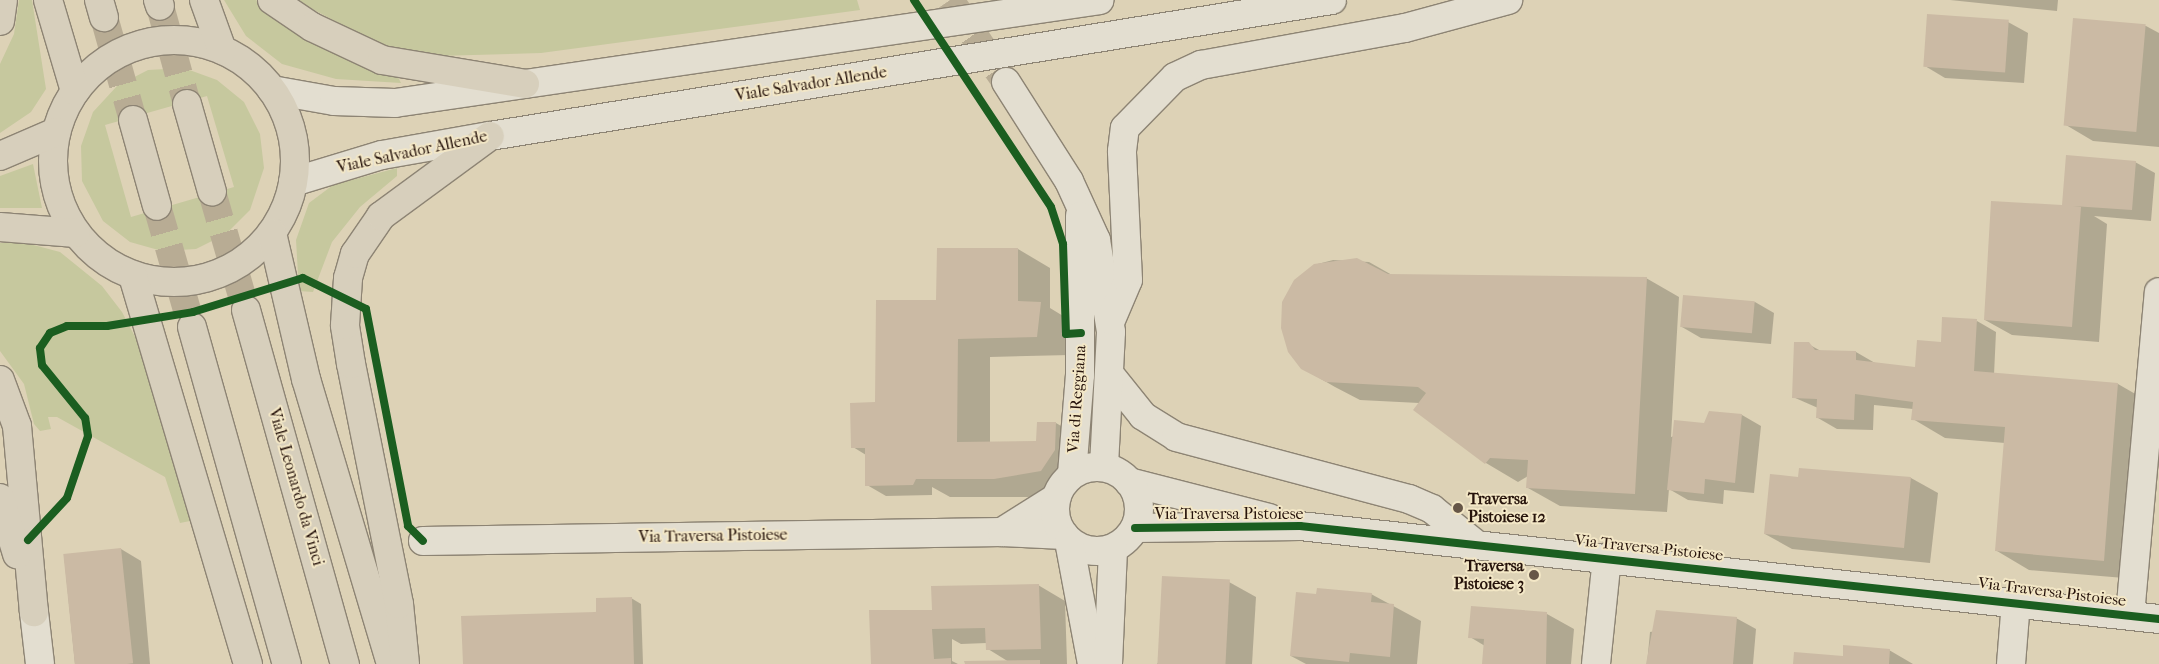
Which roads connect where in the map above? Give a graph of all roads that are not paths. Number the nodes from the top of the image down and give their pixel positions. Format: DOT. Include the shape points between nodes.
graph roads {
  1 [pos="4,0"];
  2 [pos="48,0"];
  3 [pos="204,0"];
  4 [pos="272,0"];
  5 [pos="1100,0"];
  6 [pos="1332,0"];
  7 [pos="1508,0"];
  8 [pos="0,21"];
  9 [pos="222,50"];
  10 [pos="1006,82"];
  11 [pos="524,84"];
  12 [pos="272,90"];
  13 [pos="74,91"];
  14 [pos="187,104"];
  15 [pos="133,120"];
  16 [pos="56,132"];
  17 [pos="490,136"];
  18 [pos="0,156"];
  19 [pos="293,182"];
  20 [pos="212,192"];
  21 [pos="1081,205"];
  22 [pos="157,206"];
  23 [pos="0,227"];
  24 [pos="76,233"];
  25 [pos="272,233"];
  26 [pos="134,276"];
  27 [pos="2159,292"];
  28 [pos="246,310"];
  29 [pos="1111,320"];
  30 [pos="192,327"];
  31 [pos="1111,376"];
  32 [pos="0,380"];
  33 [pos="1104,467"];
  34 [pos="1072,474"];
  35 [pos="1129,482"];
  36 [pos="0,498"];
  37 [pos="1056,498"];
  38 [pos="1300,526"];
  39 [pos="1135,528"];
  40 [pos="1002,532"];
  41 [pos="1066,538"];
  42 [pos="423,541"];
  43 [pos="1473,542"];
  44 [pos="1113,548"];
  45 [pos="1607,558"];
  46 [pos="2016,602"];
  47 [pos="34,612"];
  48 [pos="2130,615"];
  49 [pos="2159,619"];
  50 [pos="40,664"];
  51 [pos="248,664"];
  52 [pos="287,664"];
  53 [pos="345,664"];
  54 [pos="391,664"];
  55 [pos="404,664"];
  56 [pos="1092,664"];
  57 [pos="1108,664"];
  58 [pos="1596,664"];
  59 [pos="2011,664"];
  1 -- 8 [label="main road"];
  2 -- 13 [label="main road"];
  3 -- 9 [label="main road"];
  4 -- 11 [label="main road" via="312,27 382,60"];
  5 -- 11 [label="street"];
  6 -- 17 [label="street, Viale Salvador Allende"];
  7 -- 29 [label="street" via="1405,28 1201,65 1175,77 1125,128 1122,151 1128,280"];
  9 -- 12 [label="main road" via="246,65"];
  9 -- 13 [label="main road" via="177,41 140,45 108,60"];
  10 -- 21 [label="street, Via di Reggiana"];
  11 -- 12 [label="street" via="386,104 334,101"];
  12 -- 19 [label="main road" via="294,143"];
  13 -- 16 [label="main road"];
  14 -- 20 [label="main road"];
  15 -- 22 [label="main road"];
  16 -- 18 [label="main road"];
  16 -- 24 [label="main road" via="53,174 58,195"];
  17 -- 19 [label="street, Viale Salvador Allende" via="382,155"];
  17 -- 55 [label="main road" via="382,216 355,254 348,278 345,325 399,604"];
  19 -- 25 [label="main road"];
  21 -- 29 [label="street, Via di Reggiana" via="1096,240"];
  21 -- 34 [label="street, Via di Reggiana" via="1080,361"];
  23 -- 24 [label="main road"];
  24 -- 26 [label="main road" via="92,251"];
  25 -- 26 [label="main road" via="240,263 206,278 178,282"];
  25 -- 54 [label="main road" via="306,379"];
  26 -- 51 [label="main road"];
  27 -- 48 [label="street"];
  28 -- 53 [label="main road, Viale Leonardo da Vinci"];
  29 -- 31 [label="street, Via di Reggiana"];
  30 -- 52 [label="main road"];
  31 -- 33 [label="street, Via di Reggiana"];
  31 -- 43 [label="street" via="1142,416 1176,437 1409,499 1432,509"];
  32 -- 47 [label="main road" via="17,426"];
  33 -- 34 [label="street, Via di Reggiana"];
  33 -- 35 [label="street"];
  34 -- 37 [label="street, Via di Reggiana"];
  35 -- 38 [label="street, Via Traversa Pistoiese"];
  35 -- 39 [label="street" via="1140,509"];
  36 -- 47 [label="main road"];
  37 -- 40 [label="street"];
  37 -- 41 [label="street" via="1055,516"];
  38 -- 39 [label="street, Via Traversa Pistoiese"];
  38 -- 43 [label="street, Via Traversa Pistoiese"];
  39 -- 44 [label="street"];
  40 -- 41 [label="street, Via Traversa Pistoiese"];
  40 -- 42 [label="street, Via Traversa Pistoiese"];
  41 -- 44 [label="street" via="1085,550"];
  41 -- 56 [label="street"];
  43 -- 45 [label="street, Via Traversa Pistoiese"];
  44 -- 57 [label="street"];
  45 -- 46 [label="street, Via Traversa Pistoiese"];
  45 -- 58 [label="street"];
  46 -- 48 [label="street, Via Traversa Pistoiese"];
  46 -- 59 [label="street"];
  47 -- 50 [label="street"];
  48 -- 49 [label="street, Via Traversa Pistoiese"];
}
